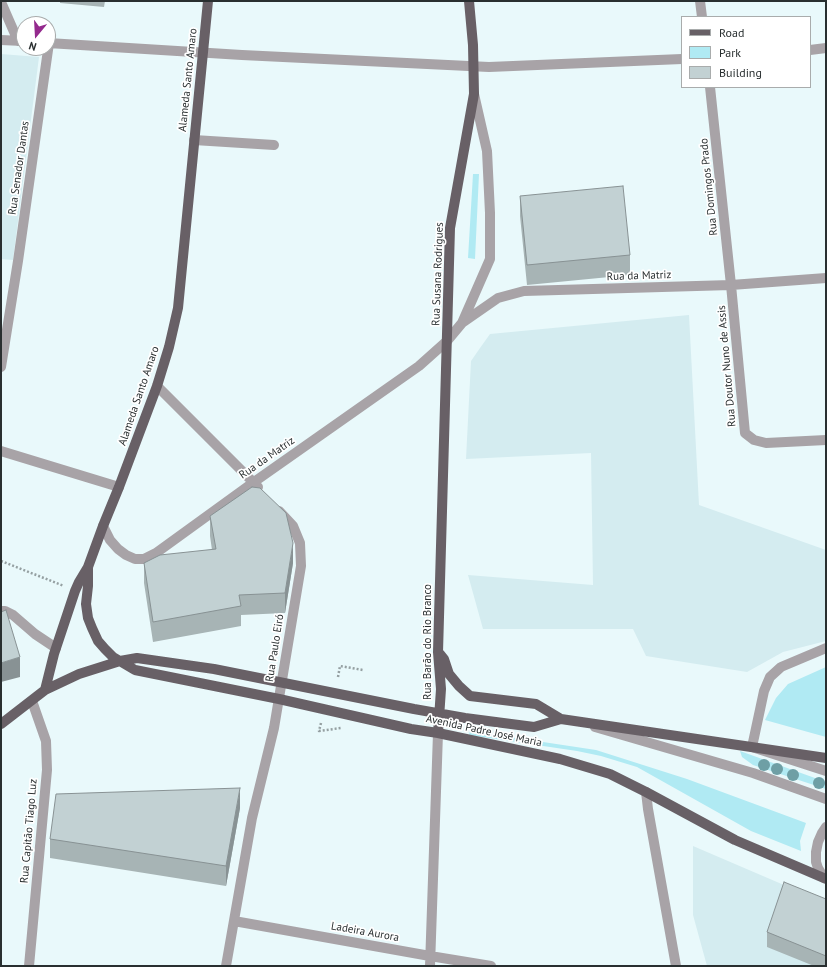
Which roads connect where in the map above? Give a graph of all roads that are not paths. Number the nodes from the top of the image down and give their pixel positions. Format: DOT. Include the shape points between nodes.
graph roads {
  1 [pos="208,1"];
  2 [pos="469,1"];
  3 [pos="700,1"];
  4 [pos="1,2"];
  5 [pos="702,16"];
  6 [pos="16,31"];
  7 [pos="1,40"];
  8 [pos="16,41"];
  9 [pos="56,44"];
  10 [pos="826,48"];
  11 [pos="811,50"];
  12 [pos="203,53"];
  13 [pos="46,56"];
  14 [pos="681,59"];
  15 [pos="474,66"];
  16 [pos="710,88"];
  17 [pos="474,94"];
  18 [pos="194,140"];
  19 [pos="274,145"];
  20 [pos="826,278"];
  21 [pos="731,285"];
  22 [pos="462,323"];
  23 [pos="447,341"];
  24 [pos="1,367"];
  25 [pos="157,386"];
  26 [pos="826,440"];
  27 [pos="1,451"];
  28 [pos="254,482"];
  29 [pos="119,487"];
  30 [pos="264,494"];
  31 [pos="274,506"];
  32 [pos="103,526"];
  33 [pos="88,567"];
  34 [pos="1,611"];
  35 [pos="56,648"];
  36 [pos="826,648"];
  37 [pos="438,652"];
  38 [pos="120,661"];
  39 [pos="282,682"];
  40 [pos="45,690"];
  41 [pos="279,699"];
  42 [pos="32,701"];
  43 [pos="439,713"];
  44 [pos="561,719"];
  45 [pos="576,722"];
  46 [pos="1,724"];
  47 [pos="438,733"];
  48 [pos="752,747"];
  49 [pos="826,758"];
  50 [pos="826,771"];
  51 [pos="646,792"];
  52 [pos="826,799"];
  53 [pos="826,827"];
  54 [pos="825,878"];
  55 [pos="234,920"];
  56 [pos="430,961"];
  57 [pos="29,966"];
  58 [pos="226,966"];
  59 [pos="491,966"];
  60 [pos="676,966"];
  1 -- 12 [label="main road, Alameda Santo Amaro"];
  2 -- 15 [label="main road, Rua Susana Rodrigues"];
  3 -- 5 [label="street"];
  4 -- 6 [label="street"];
  7 -- 8 [label="street"];
  9 -- 12 [label="street"];
  10 -- 11 [label="street"];
  12 -- 15 [label="street"];
  12 -- 18 [label="main road, Alameda Santo Amaro"];
  13 -- 24 [label="street, Rua Senador Dantas"];
  14 -- 15 [label="street"];
  15 -- 17 [label="main road, Rua Susana Rodrigues"];
  16 -- 21 [label="street, Rua Domingos Prado"];
  17 -- 22 [label="street, Rua Susana Rodrigues" via="487,151 490,259"];
  17 -- 23 [label="main road, Rua Susana Rodrigues" via="450,228"];
  18 -- 19 [label="street"];
  18 -- 25 [label="main road, Alameda Santo Amaro" via="178,308"];
  20 -- 21 [label="street, Rua da Matriz"];
  21 -- 22 [label="street, Rua da Matriz" via="524,291 498,298"];
  21 -- 26 [label="street, Rua Doutor Nuno de Assis" via="745,433 754,440 766,443"];
  22 -- 23 [label="street, Rua Susana Rodrigues"];
  23 -- 28 [label="street, Rua da Matriz" via="419,366"];
  23 -- 37 [label="main road, Rua Barão do Rio Branco"];
  25 -- 28 [label="street"];
  25 -- 29 [label="main road, Alameda Santo Amaro"];
  27 -- 29 [label="street"];
  28 -- 30 [label="street"];
  28 -- 32 [label="street, Rua da Matriz" via="144,559 126,555 118,549"];
  29 -- 32 [label="main road, Alameda Santo Amaro"];
  31 -- 39 [label="street, Rua Paulo Eiró" via="293,526 300,543 301,566"];
  32 -- 33 [label="main road, Alameda Santo Amaro"];
  33 -- 35 [label="main road, Alameda Santo Amaro" via="79,582"];
  33 -- 38 [label="main road" via="88,618 98,641"];
  34 -- 35 [label="street" via="13,615"];
  35 -- 40 [label="main road, Alameda Santo Amaro"];
  36 -- 48 [label="street" via="781,667 770,677 764,691"];
  37 -- 43 [label="main road, Rua Barão do Rio Branco" via="441,689"];
  37 -- 44 [label="main road" via="444,659 449,674 470,696 536,704"];
  38 -- 39 [label="main road, Avenida Padre José Maria" via="136,658"];
  38 -- 40 [label="main road, Avenida Padre José Maria" via="79,674"];
  38 -- 41 [label="main road, Avenida Padre José Maria" via="135,670"];
  39 -- 41 [label="street, Rua Paulo Eiró"];
  39 -- 43 [label="main road, Avenida Padre José Maria"];
  40 -- 42 [label="main road, Avenida Padre José Maria"];
  41 -- 47 [label="main road, Avenida Padre José Maria"];
  41 -- 55 [label="street, Rua Paulo Eiró" via="252,818"];
  42 -- 46 [label="main road, Avenida Padre José Maria"];
  42 -- 57 [label="street, Rua Capitão Tiago Luz" via="46,741 47,770"];
  43 -- 44 [label="main road, Avenida Padre José Maria" via="534,727"];
  43 -- 47 [label="main road, Rua Barão do Rio Branco"];
  44 -- 45 [label="main road, Avenida Padre José Maria"];
  45 -- 48 [label="main road, Avenida Padre José Maria"];
  45 -- 52 [label="street" via="753,773"];
  47 -- 51 [label="main road, Avenida Padre José Maria" via="560,759 610,774"];
  47 -- 56 [label="street, Rua Barão do Rio Branco"];
  48 -- 49 [label="main road, Avenida Padre José Maria"];
  48 -- 50 [label="street"];
  51 -- 54 [label="main road, Avenida Padre José Maria" via="735,840"];
  51 -- 60 [label="street"];
  53 -- 54 [label="street" via="816,852 818,868"];
  55 -- 56 [label="street, Ladeira Aurora"];
  55 -- 58 [label="street, Rua Paulo Eiró"];
  56 -- 59 [label="street, Ladeira Aurora"];
}
